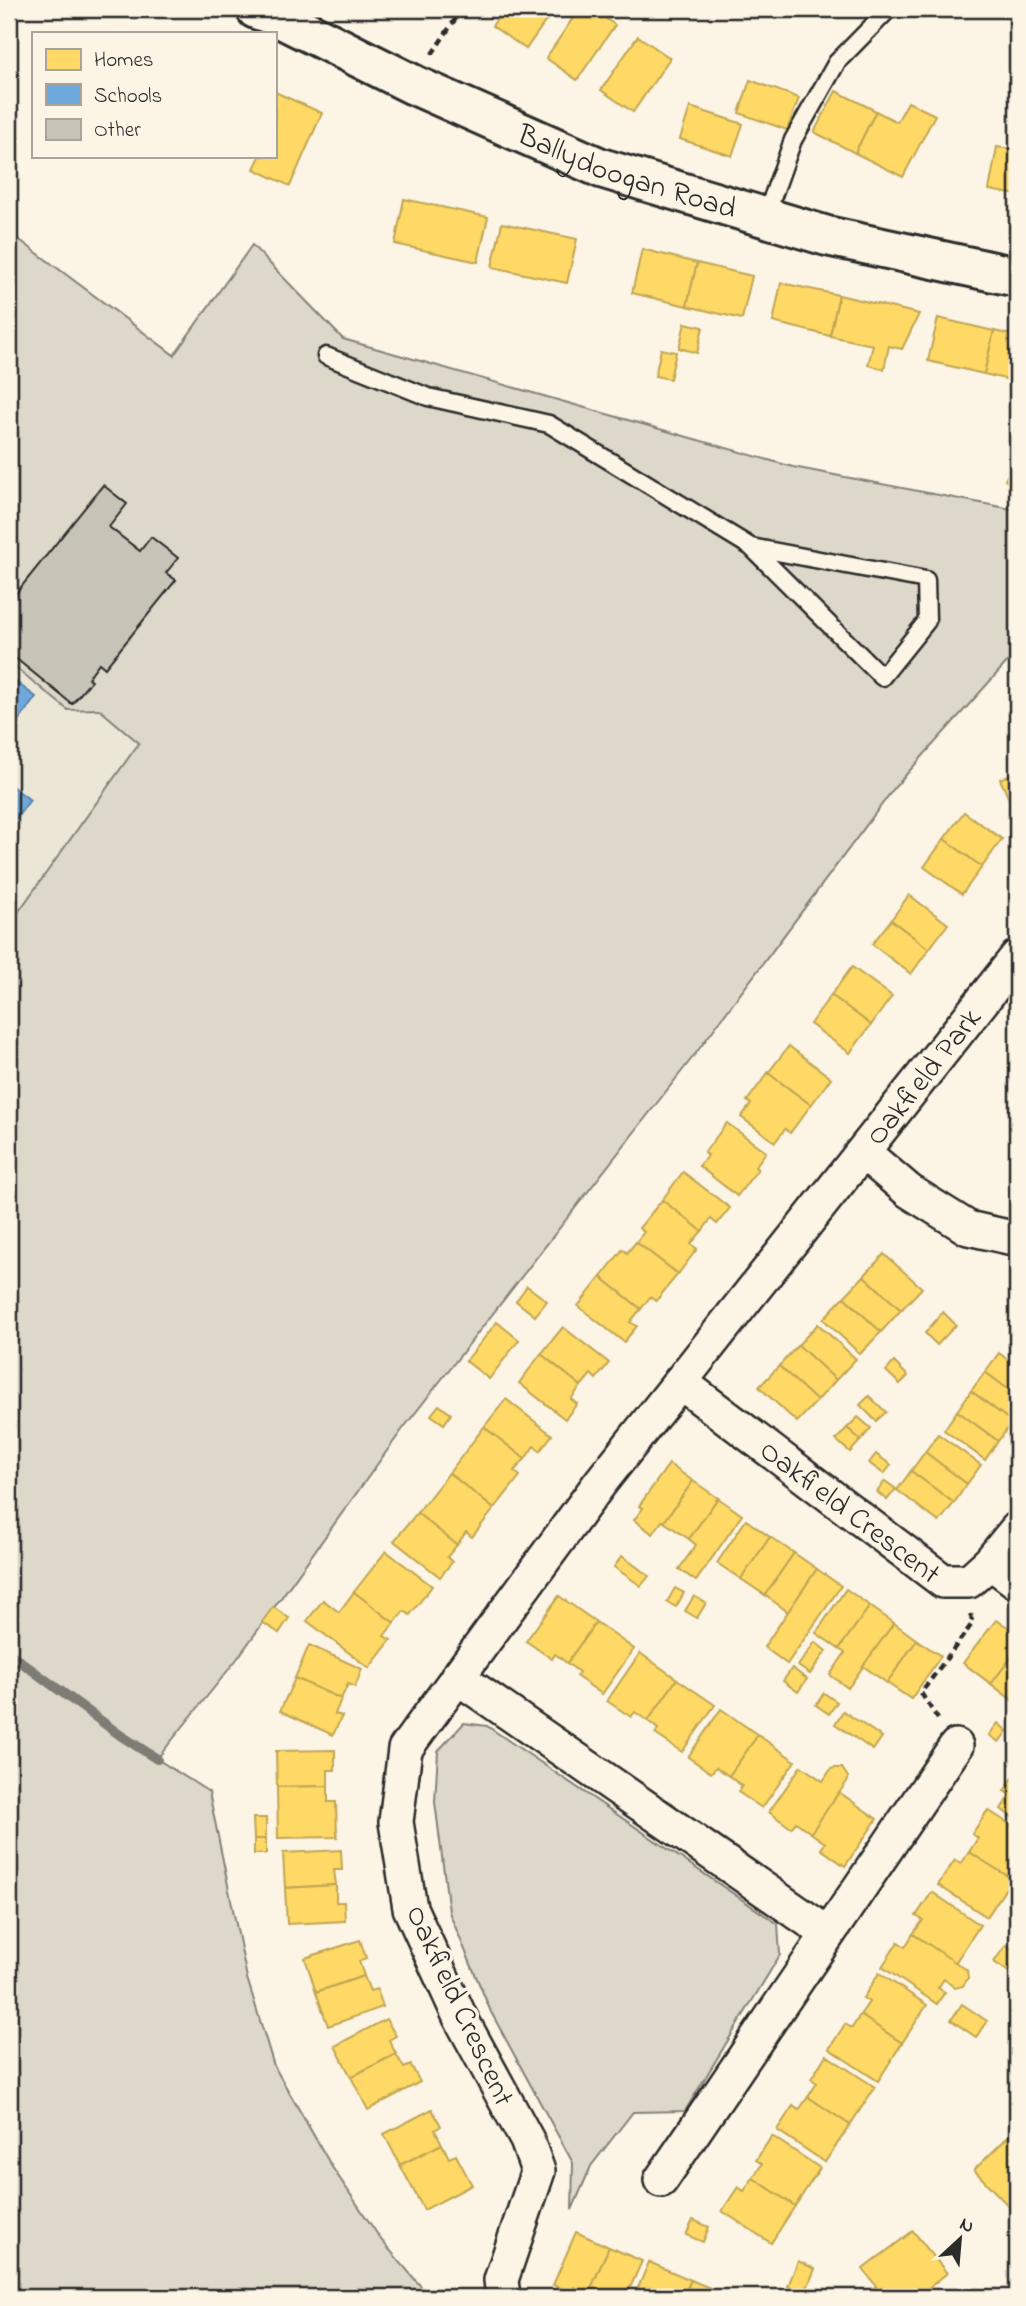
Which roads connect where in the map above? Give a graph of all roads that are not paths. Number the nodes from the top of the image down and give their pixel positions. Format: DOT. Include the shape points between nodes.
graph roads {
  1 [pos="256,9"];
  2 [pos="889,9"];
  3 [pos="765,218"];
  4 [pos="1017,276"];
  5 [pos="326,356"];
  6 [pos="751,547"];
  7 [pos="1017,957"];
  8 [pos="863,1153"];
  9 [pos="1017,1238"];
  10 [pos="680,1382"];
  11 [pos="1017,1529"];
  12 [pos="979,1572"];
  13 [pos="1017,1582"];
  14 [pos="457,1677"];
  15 [pos="956,1746"];
  16 [pos="827,1933"];
  17 [pos="661,2180"];
  18 [pos="503,2297"];
  1 -- 3 [label="street, Ballydoogan Road" via="601,168"];
  2 -- 3 [label="lane" via="837,62 793,140"];
  3 -- 4 [label="street, Ballydoogan Road" via="827,236"];
  5 -- 6 [label="lane" via="428,397 549,424"];
  6 -- 6 [label="lane" via="926,580 927,621 883,677"];
  7 -- 8 [label="street, Oakfield Park"];
  8 -- 9 [label="street, Oakfield Park" via="909,1191 968,1228"];
  8 -- 10 [label="street, Oakfield Crescent"];
  10 -- 12 [label="street, Oakfield Crescent" via="943,1581"];
  10 -- 14 [label="street, Oakfield Crescent"];
  11 -- 12 [label="street, Oakfield Crescent"];
  12 -- 13 [label="street"];
  14 -- 16 [label="street"];
  14 -- 18 [label="street, Oakfield Crescent" via="405,1749 396,1822 410,1908 464,2025 527,2140 538,2171 501,2280"];
  15 -- 16 [label="street"];
  16 -- 17 [label="street"];
}
